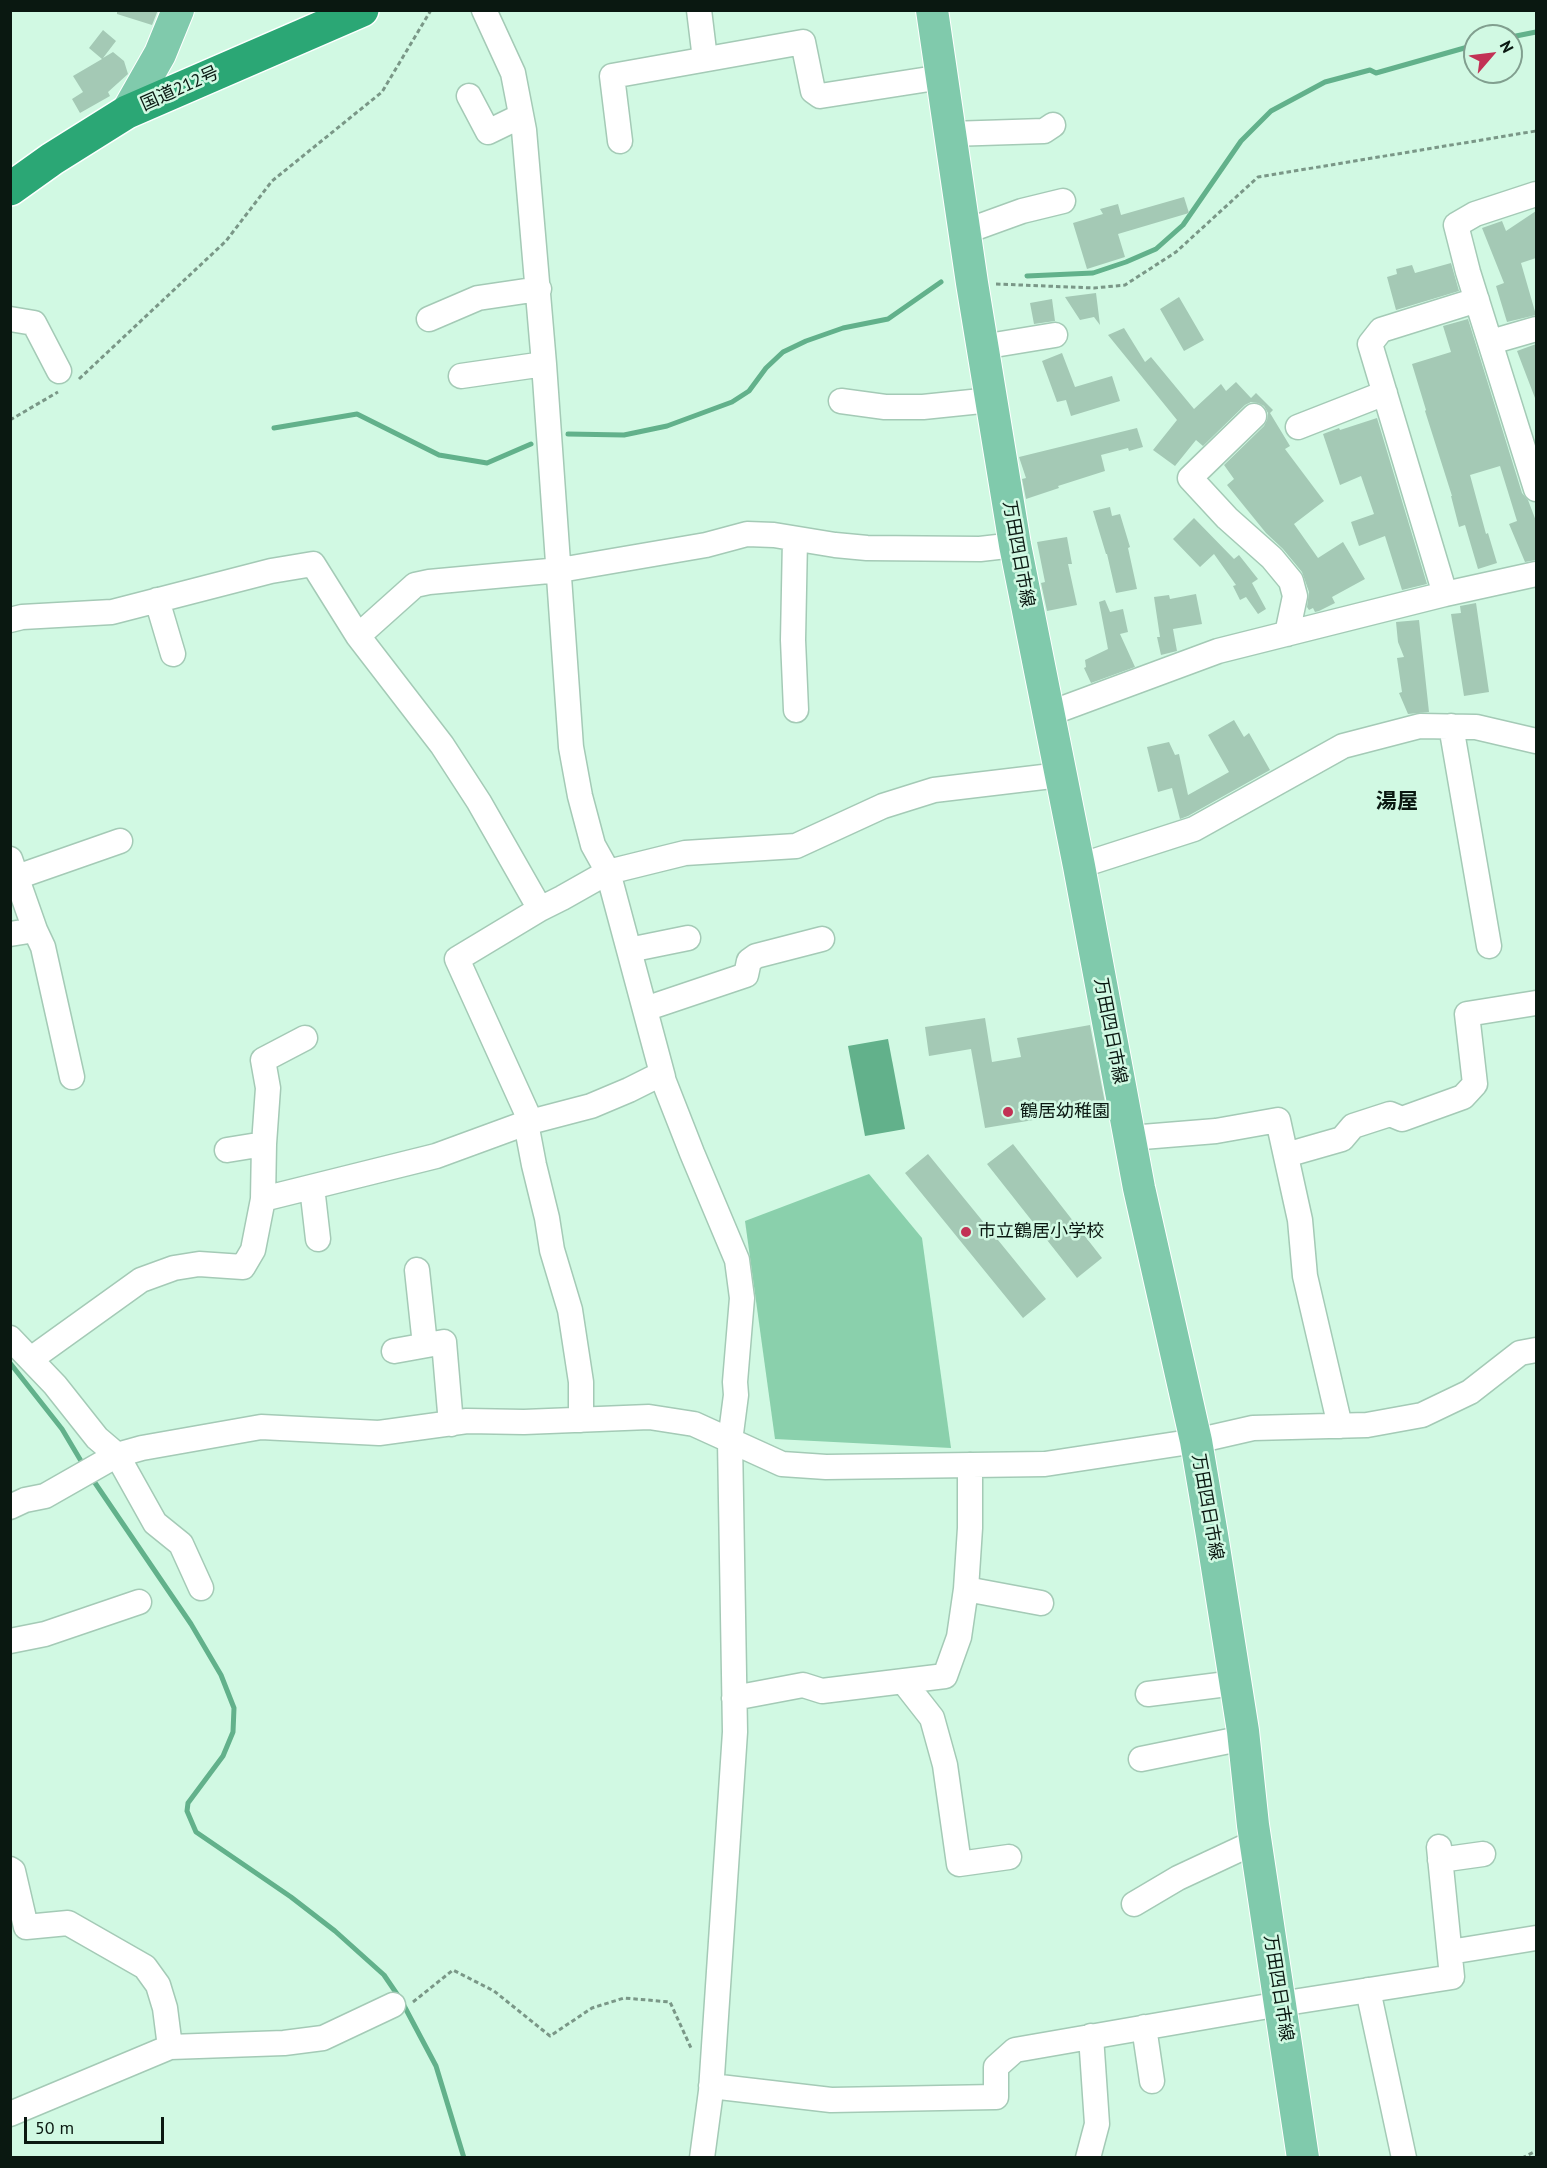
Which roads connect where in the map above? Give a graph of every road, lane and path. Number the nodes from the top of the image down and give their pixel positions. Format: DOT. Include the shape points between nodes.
graph roads {
  1 [pos="178,10"];
  2 [pos="362,10"];
  3 [pos="431,10"];
  4 [pos="484,10"];
  5 [pos="699,10"];
  6 [pos="932,10"];
  7 [pos="705,59"];
  8 [pos="942,77"];
  9 [pos="469,96"];
  10 [pos="127,112"];
  11 [pos="521,116"];
  12 [pos="1053,125"];
  13 [pos="1536,131"];
  14 [pos="950,134"];
  15 [pos="620,141"];
  16 [pos="10,189"];
  17 [pos="1536,194"];
  18 [pos="1064,201"];
  19 [pos="964,232"];
  20 [pos="972,283"];
  21 [pos="539,290"];
  22 [pos="1477,300"];
  23 [pos="429,319"];
  24 [pos="10,320"];
  25 [pos="1536,329"];
  26 [pos="1055,334"];
  27 [pos="1491,342"];
  28 [pos="982,347"];
  29 [pos="544,364"];
  30 [pos="461,376"];
  31 [pos="68,380"];
  32 [pos="1385,393"];
  33 [pos="991,400"];
  34 [pos="841,401"];
  35 [pos="1254,416"];
  36 [pos="10,420"];
  37 [pos="1298,427"];
  38 [pos="1532,457"];
  39 [pos="1536,489"];
  40 [pos="795,538"];
  41 [pos="1015,545"];
  42 [pos="560,570"];
  43 [pos="1536,574"];
  44 [pos="1445,594"];
  45 [pos="157,600"];
  46 [pos="10,620"];
  47 [pos="1287,634"];
  48 [pos="358,636"];
  49 [pos="173,654"];
  50 [pos="796,710"];
  51 [pos="1048,714"];
  52 [pos="1451,726"];
  53 [pos="1536,741"];
  54 [pos="1060,775"];
  55 [pos="120,841"];
  56 [pos="1079,866"];
  57 [pos="14,868"];
  58 [pos="608,872"];
  59 [pos="540,909"];
  60 [pos="34,930"];
  61 [pos="10,934"];
  62 [pos="688,938"];
  63 [pos="822,939"];
  64 [pos="1489,946"];
  65 [pos="629,950"];
  66 [pos="1536,1004"];
  67 [pos="645,1009"];
  68 [pos="306,1038"];
  69 [pos="661,1074"];
  70 [pos="72,1077"];
  71 [pos="529,1123"];
  72 [pos="1130,1137"];
  73 [pos="264,1144"];
  74 [pos="227,1149"];
  75 [pos="1286,1155"];
  76 [pos="312,1187"];
  77 [pos="263,1199"];
  78 [pos="318,1239"];
  79 [pos="417,1270"];
  80 [pos="10,1338"];
  81 [pos="425,1345"];
  82 [pos="1536,1350"];
  83 [pos="394,1351"];
  84 [pos="31,1359"];
  85 [pos="581,1420"];
  86 [pos="451,1424"];
  87 [pos="1340,1426"];
  88 [pos="730,1441"];
  89 [pos="1196,1441"];
  90 [pos="117,1455"];
  91 [pos="970,1465"];
  92 [pos="10,1507"];
  93 [pos="201,1588"];
  94 [pos="966,1589"];
  95 [pos="139,1602"];
  96 [pos="1041,1603"];
  97 [pos="10,1641"];
  98 [pos="903,1681"];
  99 [pos="1235,1683"];
  100 [pos="1148,1694"];
  101 [pos="734,1698"];
  102 [pos="1244,1738"];
  103 [pos="1141,1759"];
  104 [pos="1255,1842"];
  105 [pos="1483,1854"];
  106 [pos="1009,1857"];
  107 [pos="10,1869"];
  108 [pos="1134,1904"];
  109 [pos="1536,1938"];
  110 [pos="1450,1952"];
  111 [pos="1368,1990"];
  112 [pos="1281,2004"];
  113 [pos="401,2005"];
  114 [pos="1144,2027"];
  115 [pos="1091,2036"];
  116 [pos="170,2047"];
  117 [pos="693,2051"];
  118 [pos="1152,2081"];
  119 [pos="711,2086"];
  120 [pos="10,2114"];
  121 [pos="1536,2151"];
  122 [pos="702,2157"];
  123 [pos="1088,2157"];
  124 [pos="1303,2157"];
  125 [pos="1404,2157"];
  126 [pos="1522,2157"];
  1 -- 10 [label="main road" via="160,54"];
  2 -- 10 [label="highway, 国道212号"];
  3 -- 31 [label="path" via="382,92 272,181 226,242"];
  4 -- 11 [label="street" via="513,73"];
  5 -- 7 [label="street"];
  6 -- 8 [label="main road, 万田四日市線"];
  7 -- 8 [label="street" via="803,42 813,91 820,96"];
  7 -- 15 [label="street" via="612,76"];
  8 -- 14 [label="main road, 万田四日市線"];
  9 -- 11 [label="street" via="488,132"];
  10 -- 16 [label="highway, 国道212号"];
  11 -- 21 [label="street"];
  12 -- 14 [label="street" via="1044,131"];
  13 -- 20 [label="path" via="1258,177 1176,252 1125,285 1094,288"];
  14 -- 19 [label="main road, 万田四日市線"];
  17 -- 22 [label="street" via="1475,214 1455,225"];
  18 -- 19 [label="street" via="1022,210"];
  19 -- 20 [label="main road, 万田四日市線"];
  20 -- 28 [label="main road, 万田四日市線"];
  21 -- 23 [label="street" via="478,298"];
  21 -- 29 [label="street"];
  22 -- 27 [label="street"];
  22 -- 32 [label="street" via="1381,330 1370,344"];
  24 -- 31 [label="street" via="34,323"];
  25 -- 27 [label="street"];
  26 -- 28 [label="street"];
  27 -- 38 [label="street"];
  28 -- 33 [label="main road, 万田四日市線"];
  29 -- 30 [label="street"];
  29 -- 42 [label="street"];
  31 -- 36 [label="path"];
  32 -- 37 [label="street"];
  32 -- 44 [label="street"];
  33 -- 34 [label="street" via="923,407"];
  33 -- 41 [label="main road, 万田四日市線"];
  35 -- 47 [label="street" via="1190,478 1291,581 1295,596"];
  38 -- 39 [label="street"];
  40 -- 41 [label="street" via="867,548 980,549"];
  40 -- 42 [label="street" via="747,534 706,545"];
  40 -- 50 [label="street"];
  41 -- 51 [label="main road, 万田四日市線"];
  42 -- 48 [label="street" via="415,585"];
  42 -- 58 [label="street" via="572,747 593,845"];
  43 -- 44 [label="street"];
  44 -- 47 [label="street"];
  45 -- 46 [label="street" via="112,612"];
  45 -- 48 [label="street" via="313,564"];
  45 -- 49 [label="street"];
  47 -- 51 [label="street" via="1218,651"];
  48 -- 59 [label="street" via="442,745"];
  51 -- 54 [label="main road, 万田四日市線"];
  52 -- 53 [label="street" via="1476,727"];
  52 -- 56 [label="street" via="1420,726 1343,746 1194,830"];
  52 -- 64 [label="street"];
  54 -- 56 [label="main road, 万田四日市線"];
  54 -- 58 [label="street" via="934,790 883,806 796,846 685,853"];
  55 -- 57 [label="street"];
  56 -- 72 [label="main road, 万田四日市線"];
  57 -- 60 [label="street"];
  58 -- 59 [label="street"];
  58 -- 65 [label="street"];
  59 -- 71 [label="street" via="457,959"];
  60 -- 61 [label="street"];
  60 -- 70 [label="street" via="43,947"];
  62 -- 65 [label="street"];
  63 -- 67 [label="street" via="756,956 749,961 746,975"];
  65 -- 67 [label="street"];
  66 -- 75 [label="street" via="1467,1014 1474,1084 1463,1097 1402,1119 1390,1114 1353,1125 1342,1139"];
  67 -- 69 [label="street" via="663,1077"];
  68 -- 73 [label="street" via="263,1060 268,1088"];
  69 -- 71 [label="street" via="591,1106"];
  69 -- 88 [label="street" via="737,1260 742,1298"];
  71 -- 76 [label="street" via="436,1156"];
  71 -- 85 [label="street" via="552,1250 570,1310 581,1382"];
  72 -- 75 [label="street" via="1216,1131 1278,1120"];
  72 -- 89 [label="main road, 万田四日市線"];
  73 -- 74 [label="street"];
  73 -- 77 [label="street"];
  75 -- 87 [label="street" via="1300,1220 1305,1276"];
  76 -- 77 [label="street"];
  76 -- 78 [label="street"];
  77 -- 84 [label="street" via="253,1250 243,1267 183,1266 141,1280"];
  79 -- 81 [label="street"];
  80 -- 84 [label="street"];
  81 -- 83 [label="street"];
  81 -- 86 [label="street" via="444,1342"];
  82 -- 87 [label="street" via="1520,1353 1470,1392 1422,1415"];
  84 -- 90 [label="street"];
  85 -- 86 [label="street"];
  85 -- 88 [label="street" via="649,1417 694,1424"];
  86 -- 90 [label="street" via="379,1433 261,1427"];
  87 -- 89 [label="street" via="1253,1428"];
  88 -- 91 [label="street" via="782,1464"];
  88 -- 101 [label="street"];
  89 -- 91 [label="street" via="1045,1464"];
  89 -- 99 [label="main road, 万田四日市線"];
  90 -- 92 [label="street" via="45,1496"];
  90 -- 93 [label="street" via="154,1523 181,1544"];
  91 -- 94 [label="street"];
  94 -- 96 [label="street"];
  94 -- 98 [label="street" via="959,1637 945,1676"];
  95 -- 97 [label="street" via="45,1634"];
  98 -- 101 [label="street" via="822,1691 803,1685"];
  98 -- 106 [label="street" via="932,1718 945,1765 959,1864"];
  99 -- 100 [label="street"];
  99 -- 102 [label="main road, 万田四日市線"];
  101 -- 119 [label="street" via="735,1732"];
  102 -- 103 [label="street"];
  102 -- 104 [label="main road, 万田四日市線"];
  104 -- 108 [label="street" via="1178,1878"];
  104 -- 112 [label="main road, 万田四日市線"];
  105 -- 110 [label="street" via="1439,1854"];
  107 -- 116 [label="street" via="26,1927 68,1923 145,1967 158,1985"];
  109 -- 110 [label="street"];
  110 -- 111 [label="street" via="1452,1977"];
  111 -- 112 [label="street"];
  111 -- 125 [label="street"];
  112 -- 114 [label="street"];
  112 -- 124 [label="main road, 万田四日市線"];
  113 -- 116 [label="street" via="323,2038"];
  113 -- 117 [label="path" via="453,1970 494,1991 550,2036 592,2008 624,1998 670,2002"];
  114 -- 115 [label="street"];
  114 -- 118 [label="street"];
  115 -- 119 [label="street" via="1015,2049 996,2067 996,2097 831,2100"];
  115 -- 123 [label="street" via="1097,2124"];
  116 -- 120 [label="street"];
  119 -- 122 [label="street"];
  121 -- 126 [label="path"];
}
